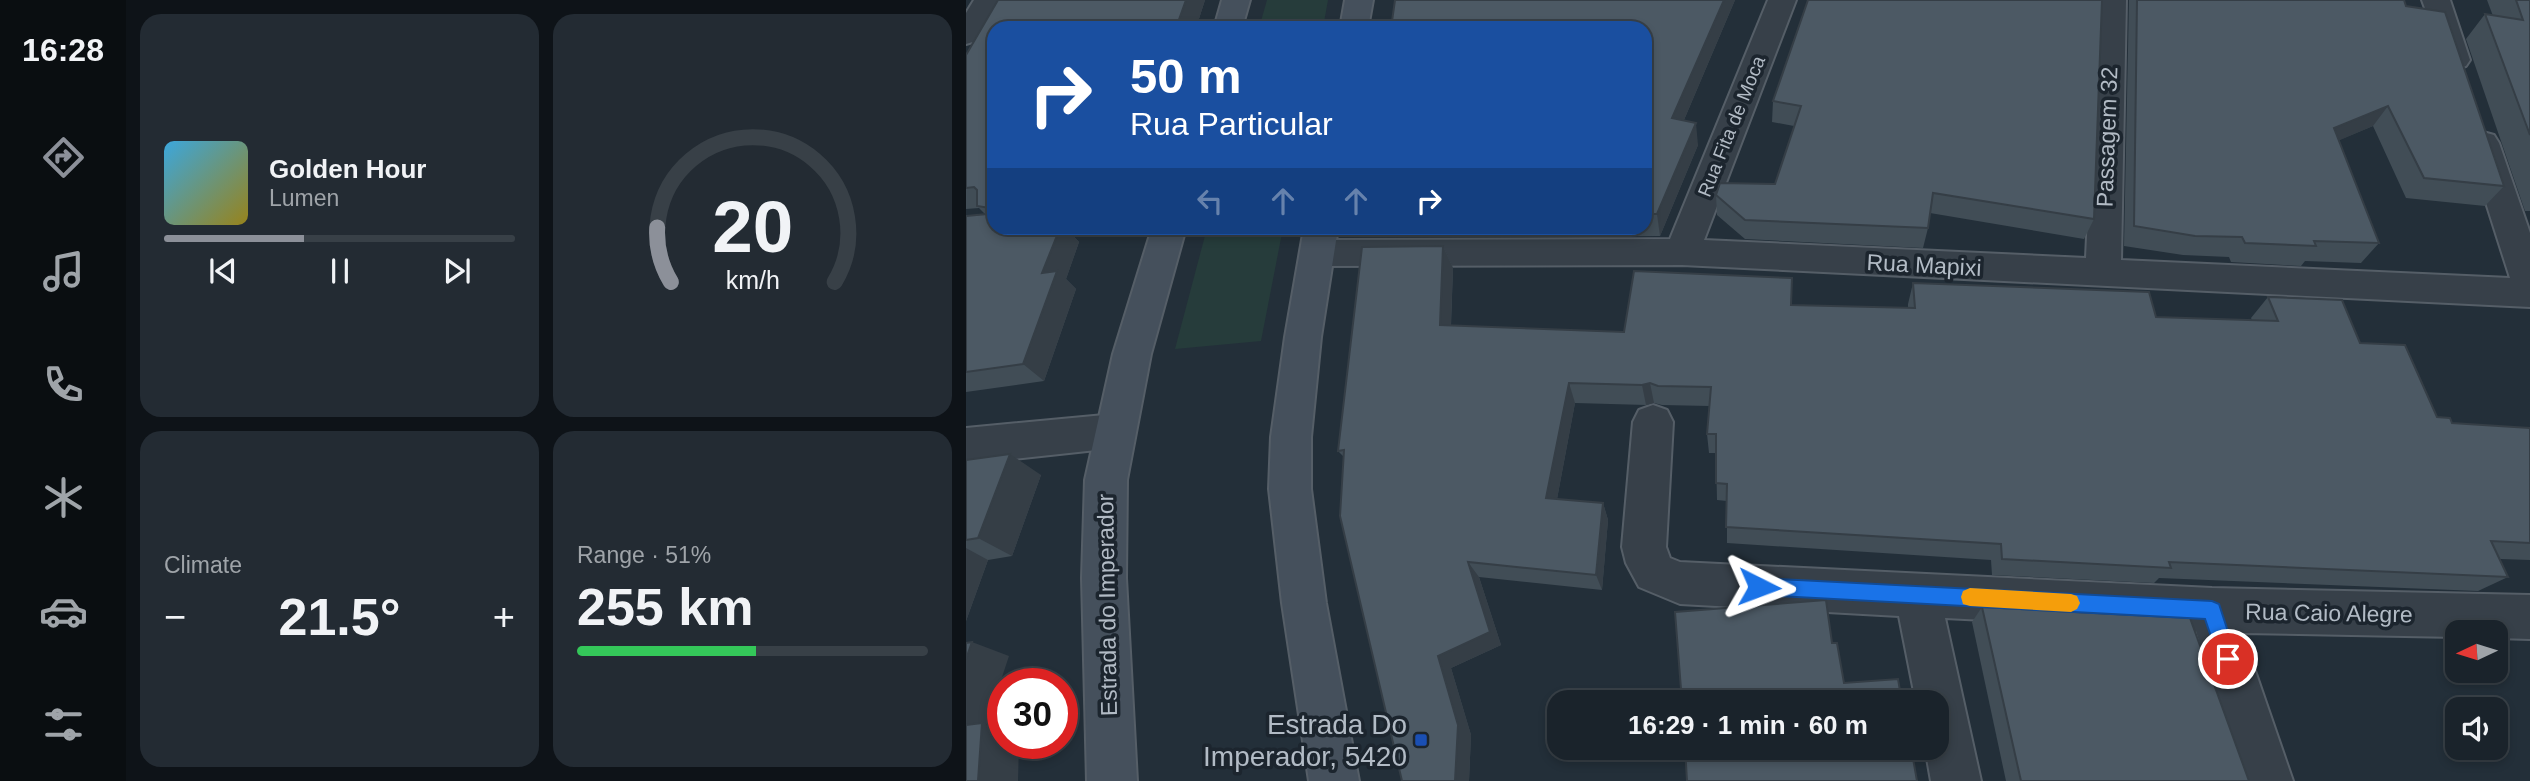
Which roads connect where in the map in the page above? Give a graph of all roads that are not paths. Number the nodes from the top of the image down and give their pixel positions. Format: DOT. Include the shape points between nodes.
graph roads {
  1 [pos="988,0"];
  2 [pos="1236,0"];
  3 [pos="1359,0"];
  4 [pos="1782,0"];
  5 [pos="2112,0"];
  6 [pos="2436,0"];
  7 [pos="1230,21"];
  8 [pos="1355,21"];
  9 [pos="966,35"];
  10 [pos="1168,235"];
  11 [pos="1319,240"];
  12 [pos="1682,252"];
  13 [pos="2102,274"];
  14 [pos="2530,284"];
  15 [pos="2530,293"];
  16 [pos="1653,422"];
  17 [pos="1115,431"];
  18 [pos="966,446"];
  19 [pos="1917,594"];
  20 [pos="2212,610"];
  21 [pos="2530,617"];
  22 [pos="1112,781"];
  23 [pos="1334,781"];
  24 [pos="1955,781"];
  25 [pos="2267,781"];
  1 -- 9 [label="street"];
  2 -- 7 [label="main road"];
  3 -- 8 [label="main road"];
  4 -- 12 [label="street, Rua Fita de Moca"];
  5 -- 13 [label="street, Passagem 32"];
  6 -- 14 [label="street"];
  10 -- 17 [label="main road, Estrada do Imperador" via="1132,354"];
  11 -- 12 [label="street, Rua Mapixi"];
  11 -- 23 [label="main road" via="1296,400 1290,489"];
  12 -- 13 [label="street, Rua Mapixi"];
  13 -- 15 [label="street, Rua Mapixi"];
  16 -- 19 [label="street, Rua Caio Alegre" via="1644,547 1647,566 1657,576 1680,583"];
  17 -- 18 [label="street"];
  17 -- 22 [label="main road, Estrada do Imperador" via="1105,480 1104,578"];
  19 -- 20 [label="street, Rua Caio Alegre"];
  19 -- 24 [label="street"];
  20 -- 21 [label="street, Rua Caio Alegre"];
  20 -- 25 [label="street"];
}
